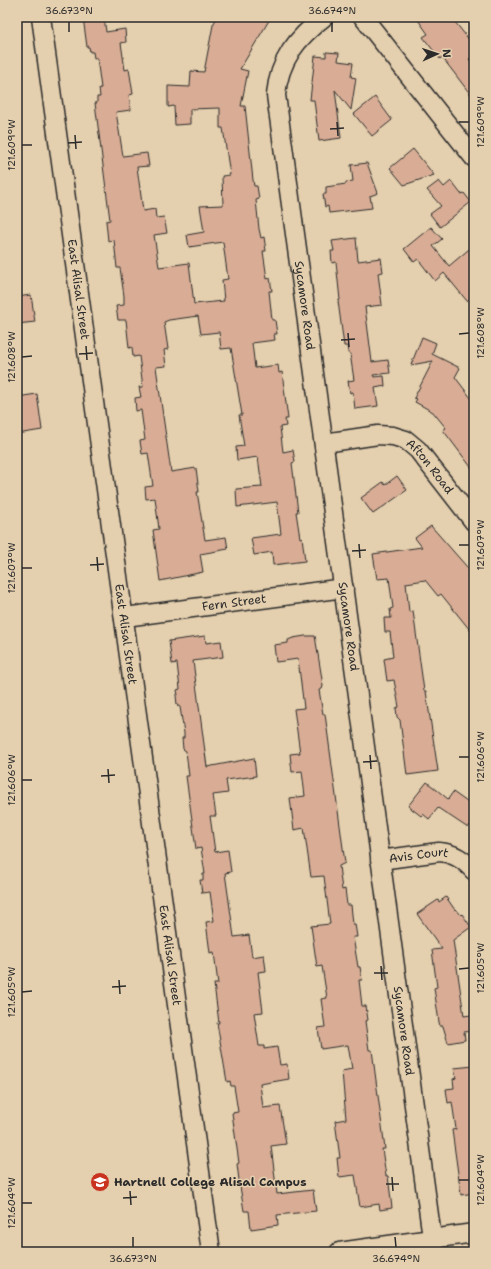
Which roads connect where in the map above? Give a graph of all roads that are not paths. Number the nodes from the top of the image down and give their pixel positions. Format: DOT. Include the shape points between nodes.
graph roads {
  1 [pos="41,17"];
  2 [pos="324,17"];
  3 [pos="363,17"];
  4 [pos="474,158"];
  5 [pos="324,442"];
  6 [pos="474,522"];
  7 [pos="344,588"];
  8 [pos="125,617"];
  9 [pos="380,860"];
  10 [pos="474,871"];
  11 [pos="474,1233"];
  12 [pos="434,1246"];
  13 [pos="211,1252"];
  14 [pos="339,1252"];
  1 -- 8 [label="street, East Alisal Street"];
  2 -- 5 [label="street, Sycamore Road" via="290,49 280,69 276,95"];
  3 -- 4 [label="street"];
  5 -- 6 [label="street, Afton Road" via="378,435 406,440 418,450"];
  5 -- 7 [label="street, Sycamore Road"];
  7 -- 8 [label="street, Fern Street"];
  7 -- 9 [label="street, Sycamore Road"];
  8 -- 13 [label="street, East Alisal Street"];
  9 -- 10 [label="street, Avis Court" via="446,852 458,857"];
  9 -- 12 [label="street, Sycamore Road"];
  11 -- 12 [label="street"];
  12 -- 14 [label="street"];
}
